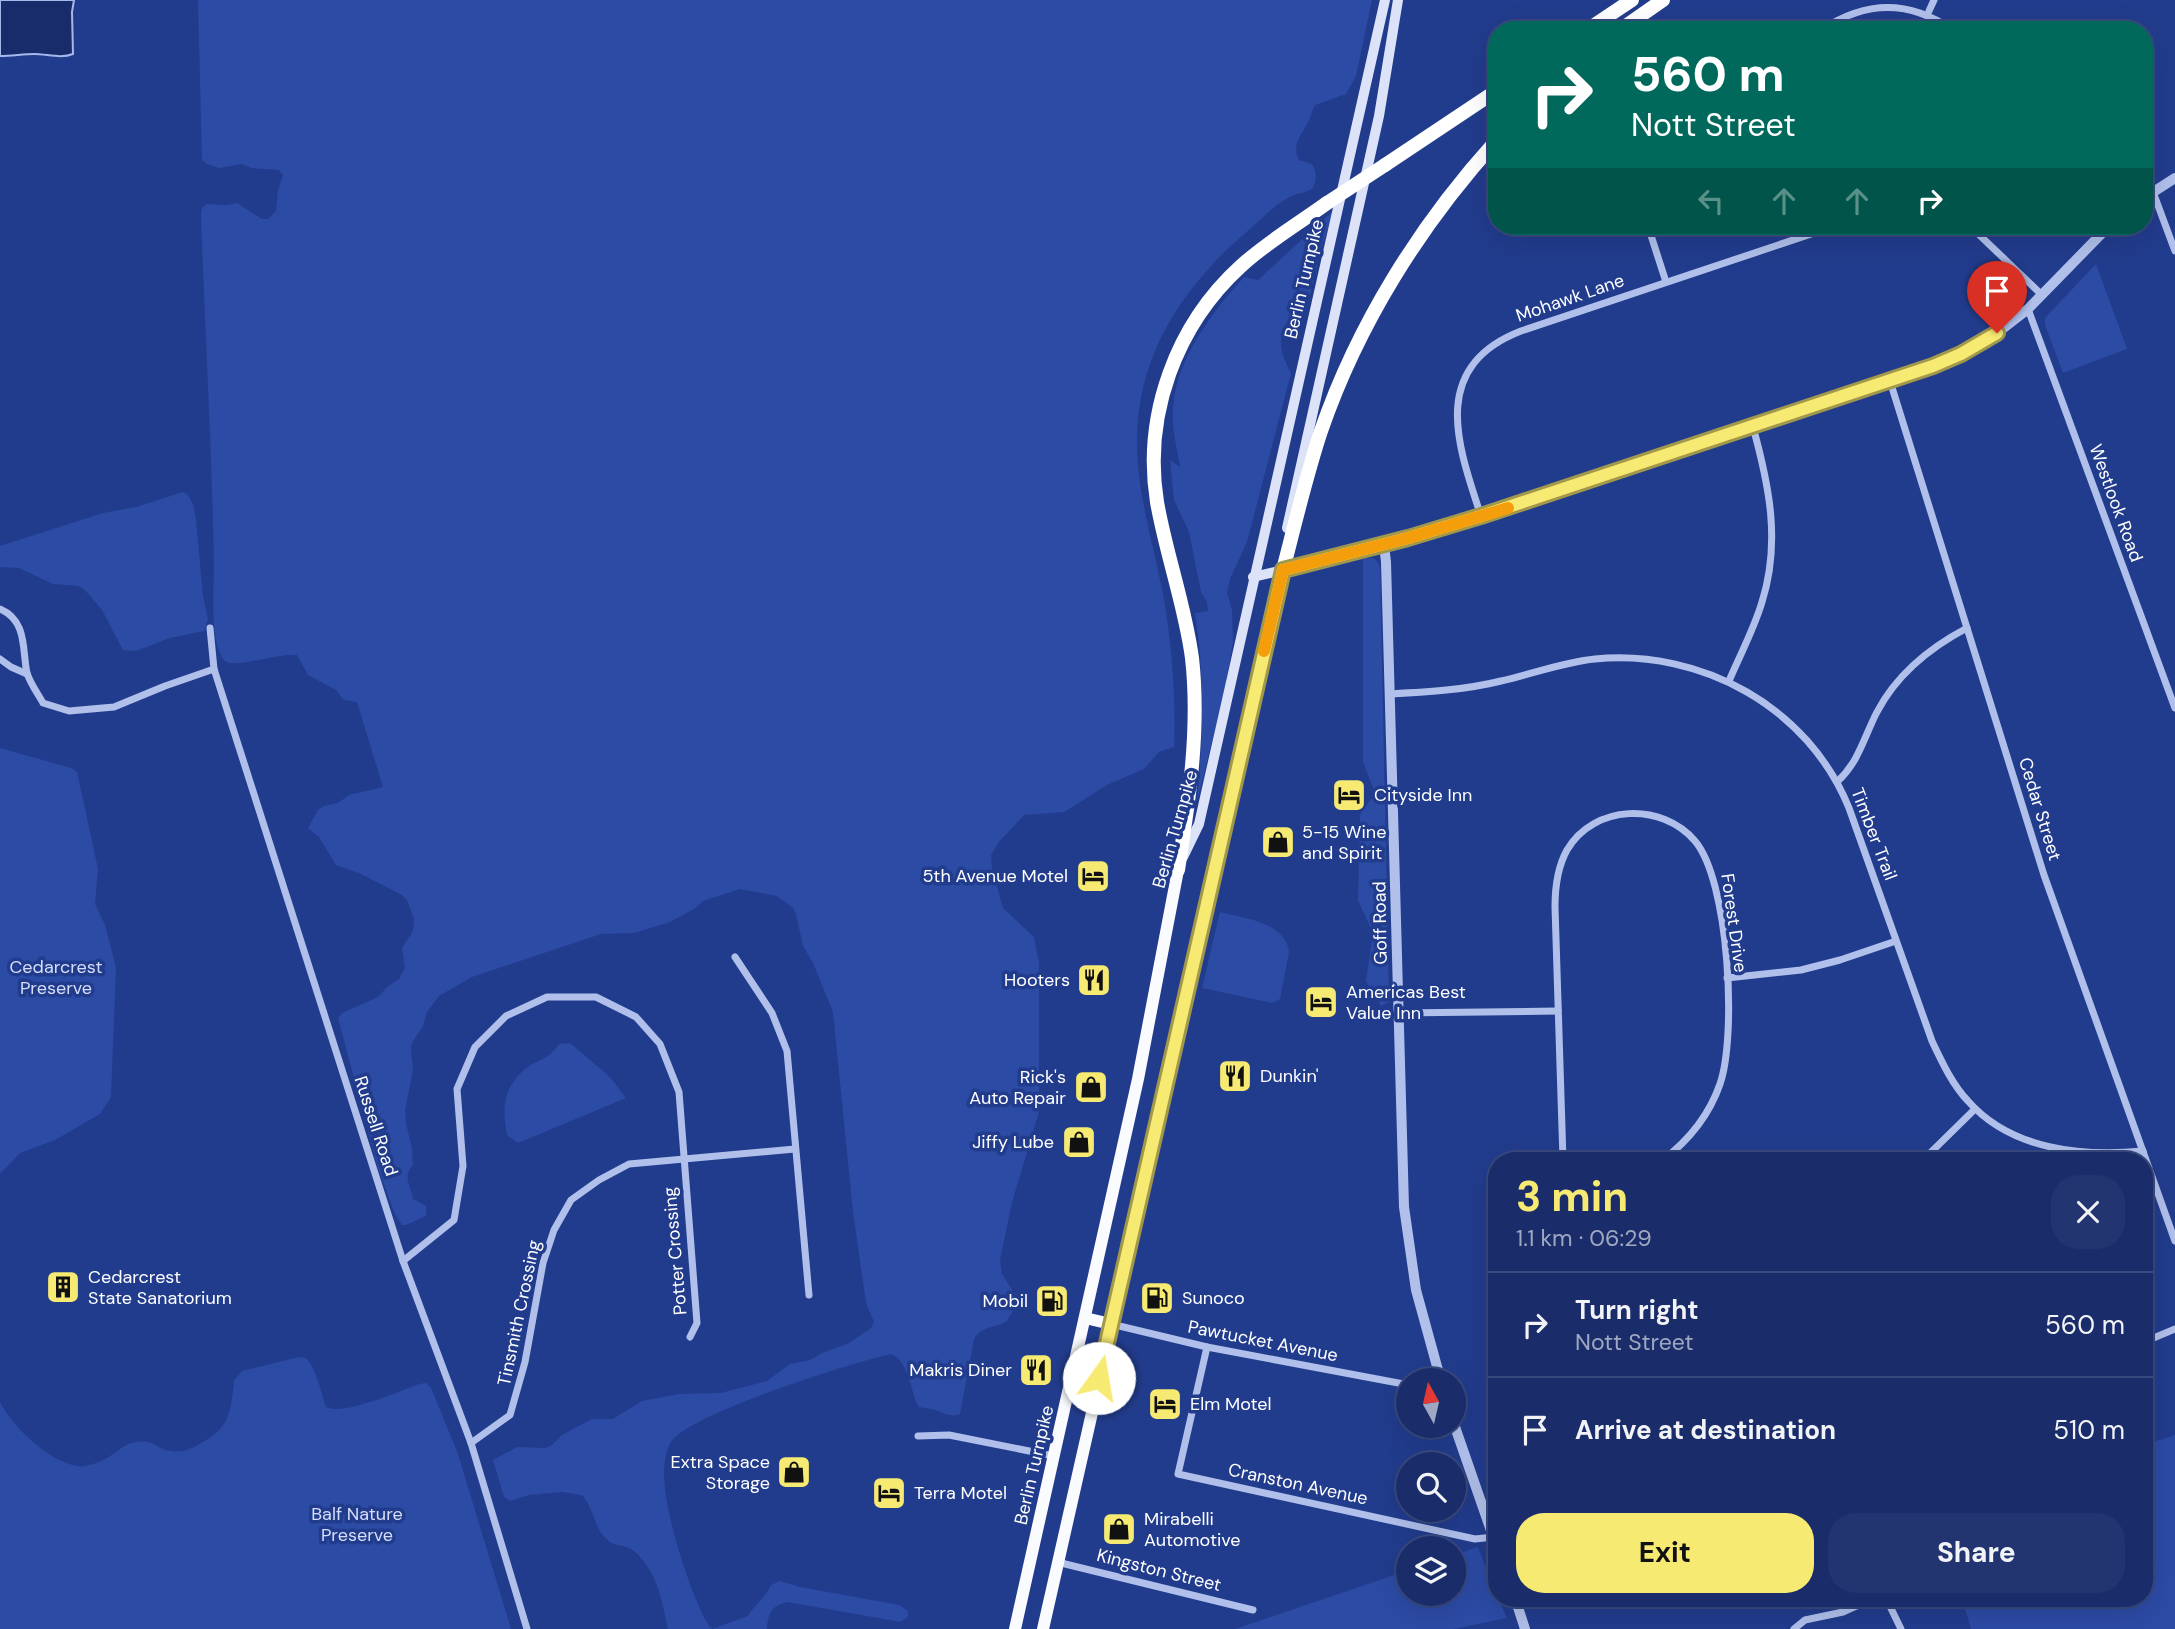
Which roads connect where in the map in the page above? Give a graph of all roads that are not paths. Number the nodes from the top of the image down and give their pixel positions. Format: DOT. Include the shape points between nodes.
graph roads {
  1 [pos="1385,0"];
  2 [pos="1398,0"];
  3 [pos="1632,0"];
  4 [pos="1663,0"];
  5 [pos="1934,0"];
  6 [pos="1928,10"];
  7 [pos="1600,21"];
  8 [pos="1633,21"];
  9 [pos="1835,21"];
  10 [pos="1942,21"];
  11 [pos="1488,96"];
  12 [pos="1488,150"];
  13 [pos="2175,177"];
  14 [pos="2153,192"];
  15 [pos="1651,235"];
  16 [pos="1808,235"];
  17 [pos="1979,235"];
  18 [pos="2100,235"];
  19 [pos="2175,251"];
  20 [pos="1666,282"];
  21 [pos="2042,295"];
  22 [pos="2028,309"];
  23 [pos="1890,381"];
  24 [pos="1753,427"];
  25 [pos="1481,516"];
  26 [pos="1384,545"];
  27 [pos="1283,570"];
  28 [pos="1253,577"];
  29 [pos="0,609"];
  30 [pos="210,628"];
  31 [pos="1967,628"];
  32 [pos="0,659"];
  33 [pos="214,669"];
  34 [pos="27,674"];
  35 [pos="1729,681"];
  36 [pos="1390,694"];
  37 [pos="2175,708"];
  38 [pos="1837,782"];
  39 [pos="1178,870"];
  40 [pos="1896,941"];
  41 [pos="735,957"];
  42 [pos="1727,978"];
  43 [pos="1558,1011"];
  44 [pos="1398,1013"];
  45 [pos="1975,1109"];
  46 [pos="795,1149"];
  47 [pos="2143,1151"];
  48 [pos="1563,1152"];
  49 [pos="1671,1152"];
  50 [pos="1931,1152"];
  51 [pos="2077,1152"];
  52 [pos="2113,1152"];
  53 [pos="684,1161"];
  54 [pos="2153,1179"];
  55 [pos="2174,1237"];
  56 [pos="403,1261"];
  57 [pos="809,1295"];
  58 [pos="1085,1318"];
  59 [pos="1111,1324"];
  60 [pos="2175,1328"];
  61 [pos="690,1336"];
  62 [pos="2153,1338"];
  63 [pos="1207,1347"];
  64 [pos="1437,1368"];
  65 [pos="1396,1383"];
  66 [pos="918,1436"];
  67 [pos="1459,1438"];
  68 [pos="471,1443"];
  69 [pos="1054,1456"];
  70 [pos="1488,1521"];
  71 [pos="1488,1540"];
  72 [pos="1058,1562"];
  73 [pos="1518,1607"];
  74 [pos="1855,1607"];
  75 [pos="1890,1607"];
  76 [pos="1253,1609"];
  77 [pos="527,1629"];
  78 [pos="1015,1629"];
  79 [pos="1043,1629"];
  80 [pos="1525,1629"];
  81 [pos="1794,1629"];
  82 [pos="1901,1629"];
  1 -- 28 [label="main road, Berlin Turnpike"];
  2 -- 27 [label="main road" via="1379,116 1286,534"];
  3 -- 7 [label="highway"];
  4 -- 8 [label="highway"];
  5 -- 6 [label="street"];
  6 -- 9 [label="street" via="1896,3 1871,4"];
  6 -- 10 [label="street"];
  11 -- 39 [label="highway, bridge" via="1255,254 1216,292 1194,322 1169,372 1154,443 1157,498 1188,631 1195,693 1192,771"];
  12 -- 27 [label="highway" via="1426,228 1391,281 1356,348 1321,430"];
  13 -- 14 [label="street"];
  14 -- 19 [label="street"];
  15 -- 20 [label="street"];
  16 -- 20 [label="street, Mohawk Lane"];
  17 -- 21 [label="street"];
  18 -- 21 [label="street"];
  20 -- 25 [label="street, Mohawk Lane" via="1513,334 1478,360 1461,391 1456,424"];
  21 -- 22 [label="street"];
  22 -- 23 [label="street" via="1961,354"];
  22 -- 37 [label="street, Westlook Road"];
  23 -- 24 [label="street"];
  23 -- 31 [label="street, Cedar Street"];
  24 -- 25 [label="street"];
  24 -- 35 [label="street" via="1769,494 1771,558 1761,607"];
  25 -- 26 [label="street"];
  26 -- 27 [label="street"];
  26 -- 36 [label="street, Goff Road"];
  27 -- 28 [label="main road"];
  27 -- 59 [label="highway"];
  28 -- 39 [label="main road, Berlin Turnpike" via="1199,824"];
  29 -- 34 [label="street" via="17,624 26,646"];
  30 -- 33 [label="street, Russell Road"];
  31 -- 38 [label="street" via="1928,651 1902,676 1878,710 1856,761"];
  31 -- 47 [label="street, Cedar Street" via="2048,886"];
  32 -- 34 [label="street"];
  33 -- 34 [label="street" via="114,708 69,711 43,703"];
  33 -- 56 [label="street, Russell Road"];
  35 -- 36 [label="street, Timber Trail" via="1667,662 1610,657 1571,662 1479,686"];
  35 -- 38 [label="street, Timber Trail" via="1794,727"];
  36 -- 44 [label="street, Goff Road"];
  38 -- 40 [label="street, Timber Trail"];
  39 -- 58 [label="highway, Berlin Turnpike"];
  40 -- 42 [label="street" via="1819,965"];
  40 -- 45 [label="street, Timber Trail" via="1936,1050"];
  41 -- 46 [label="street" via="772,1013 787,1051"];
  42 -- 43 [label="street, Forest Drive" via="1714,881 1700,848 1685,831 1661,817 1616,815 1578,835 1559,868 1555,899"];
  42 -- 49 [label="street, Forest Drive" via="1721,1082 1699,1125"];
  43 -- 44 [label="street"];
  43 -- 48 [label="street, Forest Drive"];
  44 -- 64 [label="street, Goff Road" via="1406,1229"];
  45 -- 50 [label="street"];
  45 -- 51 [label="street, Timber Trail" via="2003,1128"];
  46 -- 53 [label="street, Tinsmith Crossing"];
  46 -- 57 [label="street"];
  47 -- 52 [label="street, Timber Trail"];
  53 -- 56 [label="street, Potter Crossing" via="679,1093 660,1044 636,1017 596,997 547,997 506,1016 475,1047 457,1089 463,1166 454,1220"];
  53 -- 61 [label="street, Potter Crossing" via="697,1323"];
  53 -- 68 [label="street, Tinsmith Crossing" via="629,1164 571,1200 543,1263 525,1363 510,1415"];
  54 -- 55 [label="street, Cedar Street"];
  56 -- 68 [label="street, Russell Road"];
  58 -- 59 [label="highway"];
  58 -- 69 [label="highway, Berlin Turnpike"];
  59 -- 63 [label="street, Pawtucket Avenue"];
  59 -- 72 [label="highway"];
  60 -- 62 [label="street"];
  63 -- 65 [label="street, Pawtucket Avenue"];
  63 -- 71 [label="street, Cranston Avenue" via="1178,1474"];
  66 -- 69 [label="street" via="949,1435"];
  67 -- 70 [label="street"];
  68 -- 77 [label="street, Russell Road"];
  69 -- 78 [label="highway, Berlin Turnpike"];
  72 -- 76 [label="street, Kingston Street"];
  72 -- 79 [label="highway"];
  73 -- 80 [label="street"];
  74 -- 81 [label="street" via="1807,1619"];
  75 -- 82 [label="street"];
}
